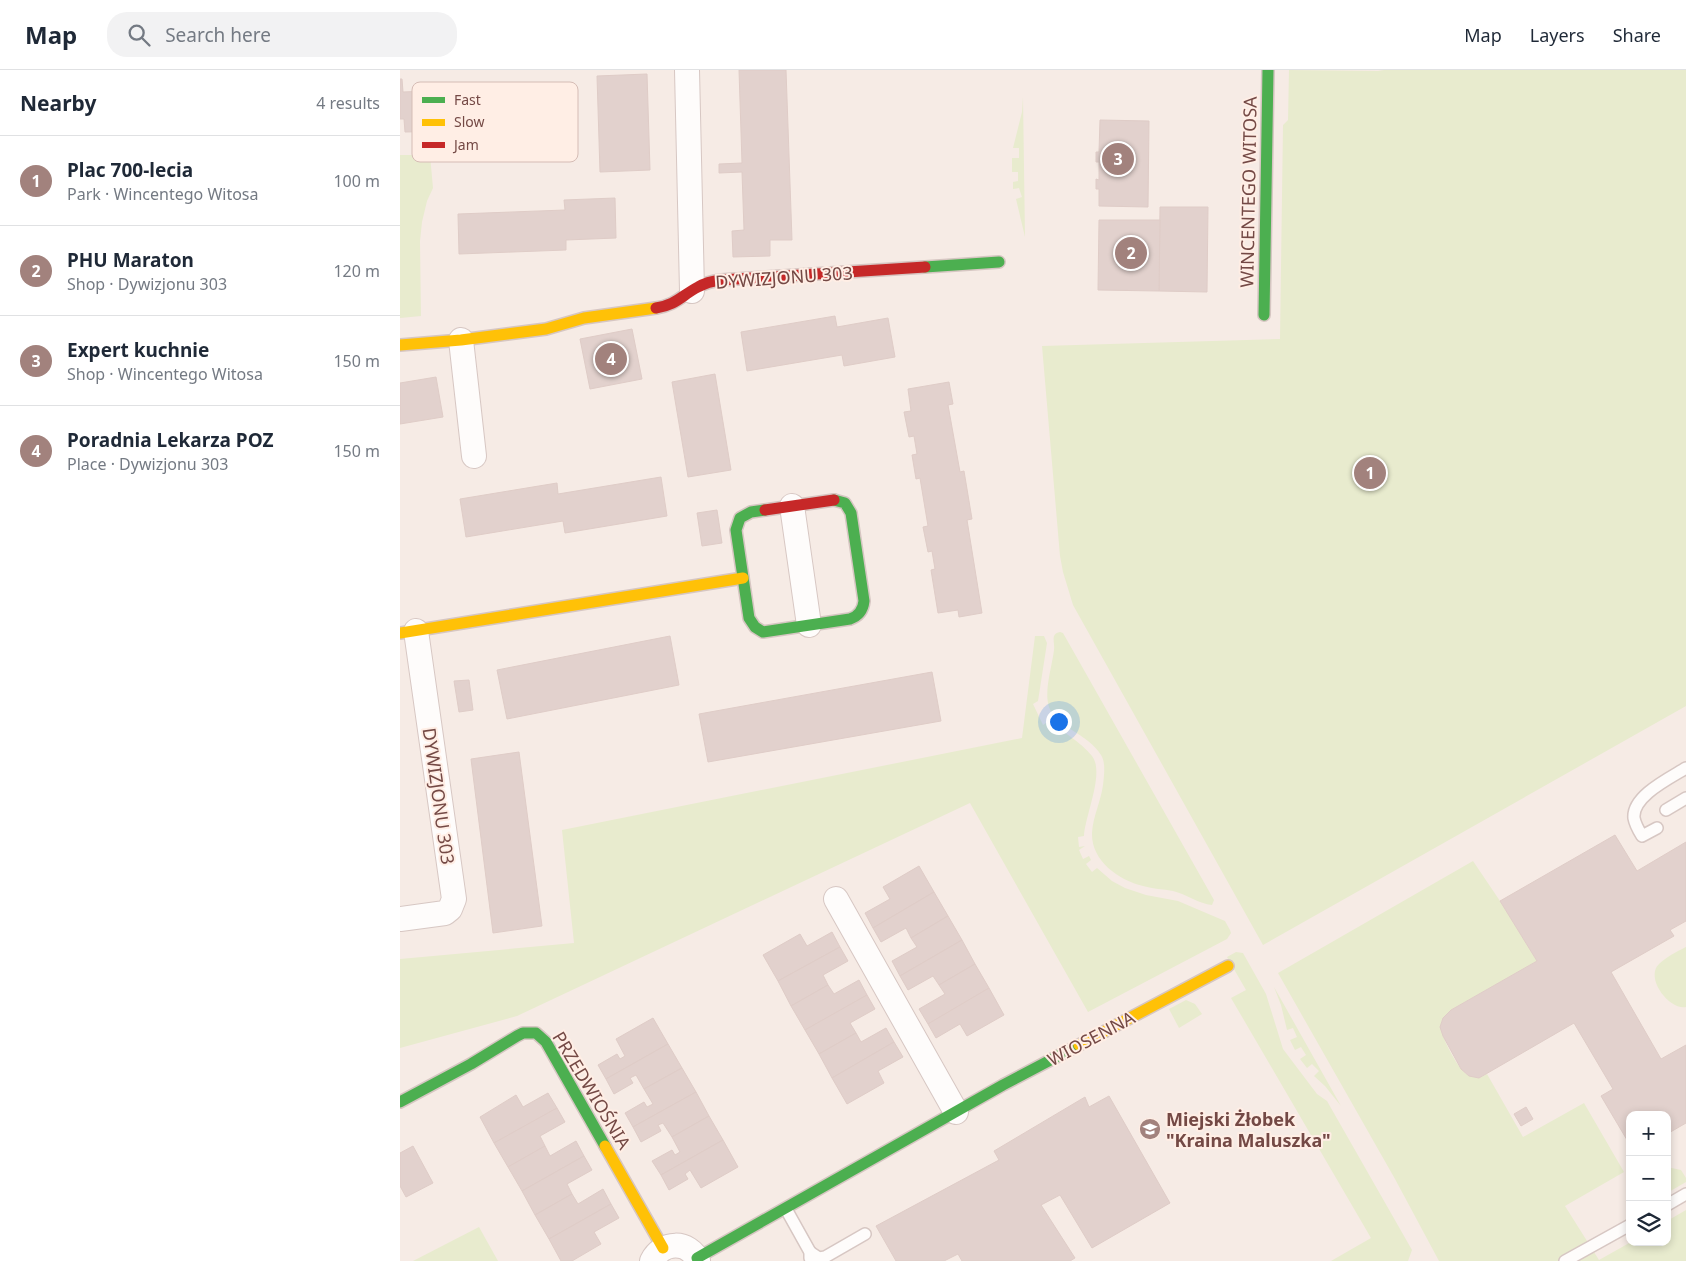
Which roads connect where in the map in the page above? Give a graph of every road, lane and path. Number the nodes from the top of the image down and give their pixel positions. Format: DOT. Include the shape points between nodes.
graph roads {
  1 [pos="687,70"];
  2 [pos="1268,70"];
  3 [pos="999,262"];
  4 [pos="692,291"];
  5 [pos="1264,315"];
  6 [pos="461,340"];
  7 [pos="400,345"];
  8 [pos="474,456"];
  9 [pos="792,506"];
  10 [pos="744,578"];
  11 [pos="809,625"];
  12 [pos="408,632"];
  13 [pos="1686,768"];
  14 [pos="1686,798"];
  15 [pos="1666,810"];
  16 [pos="1657,828"];
  17 [pos="836,899"];
  18 [pos="400,919"];
  19 [pos="1228,966"];
  20 [pos="400,1102"];
  21 [pos="956,1112"];
  22 [pos="1686,1194"];
  23 [pos="1671,1202"];
  24 [pos="786,1209"];
  25 [pos="1626,1227"];
  26 [pos="865,1234"];
  27 [pos="658,1255"];
  28 [pos="810,1257"];
  29 [pos="698,1260"];
  30 [pos="1564,1261"];
  1 -- 4 [label="street"];
  2 -- 5 [label="street, WINCENTEGO WITOSA"];
  3 -- 4 [label="street, DYWIZJONU 303" via="721,280 708,282"];
  4 -- 6 [label="street, DYWIZJONU 303" via="670,306 584,318 546,329"];
  6 -- 7 [label="street, DYWIZJONU 303"];
  6 -- 8 [label="street"];
  9 -- 10 [label="street" via="751,512 740,518 736,530"];
  9 -- 11 [label="street"];
  9 -- 11 [label="street" via="834,500 845,503 849,508 864,600 856,617"];
  10 -- 11 [label="street" via="749,618 757,629 763,632"];
  10 -- 12 [label="street, DYWIZJONU 303"];
  12 -- 18 [label="street, DYWIZJONU 303" via="454,898 450,909 445,912"];
  13 -- 16 [label="lane" via="1646,794 1637,806 1634,821 1642,836"];
  14 -- 15 [label="lane"];
  17 -- 21 [label="street"];
  19 -- 21 [label="street, WIOSENNA"];
  20 -- 27 [label="street, PRZEDWIOŚNIA" via="517,1036 536,1033 546,1042"];
  21 -- 24 [label="street, WIOSENNA"];
  22 -- 23 [label="lane"];
  24 -- 28 [label="lane"];
  24 -- 29 [label="street, WIOSENNA"];
  25 -- 30 [label="lane"];
  26 -- 28 [label="lane" via="824,1257"];
  27 -- 29 [label="street" via="678,1245"];
}
